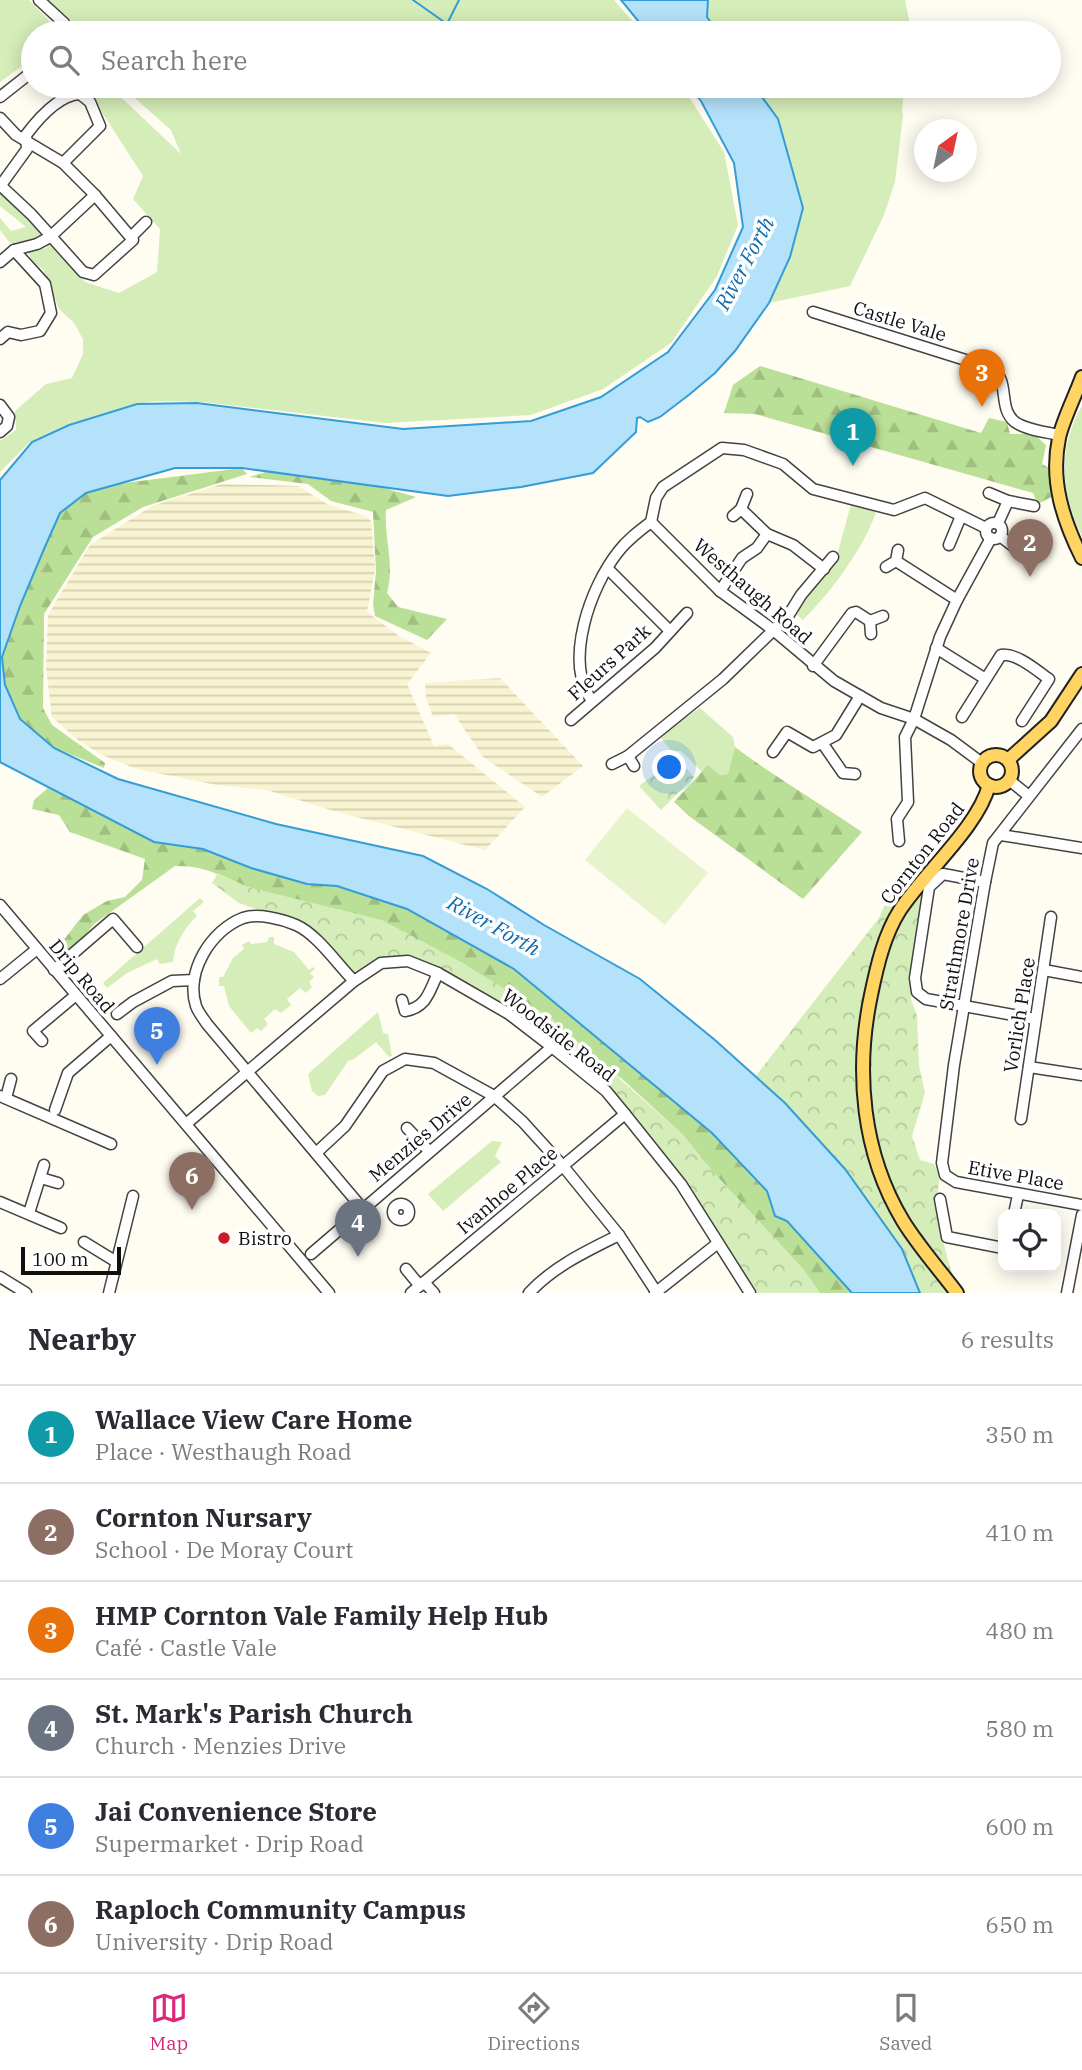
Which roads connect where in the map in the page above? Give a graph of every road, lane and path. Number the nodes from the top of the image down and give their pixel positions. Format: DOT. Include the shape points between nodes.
graph roads {
  1 [pos="39,0"];
  2 [pos="62,21"];
  3 [pos="21,80"];
  4 [pos="0,97"];
  5 [pos="68,98"];
  6 [pos="85,98"];
  7 [pos="0,118"];
  8 [pos="26,141"];
  9 [pos="62,163"];
  10 [pos="0,185"];
  11 [pos="95,195"];
  12 [pos="146,222"];
  13 [pos="50,237"];
  14 [pos="131,237"];
  15 [pos="14,250"];
  16 [pos="0,262"];
  17 [pos="813,312"];
  18 [pos="0,339"];
  19 [pos="1082,377"];
  20 [pos="0,405"];
  21 [pos="0,432"];
  22 [pos="1059,435"];
  23 [pos="989,493"];
  24 [pos="747,494"];
  25 [pos="1008,501"];
  26 [pos="1034,506"];
  27 [pos="961,516"];
  28 [pos="650,522"];
  29 [pos="998,523"];
  30 [pos="986,528"];
  31 [pos="767,534"];
  32 [pos="995,537"];
  33 [pos="949,545"];
  34 [pos="898,550"];
  35 [pos="1022,552"];
  36 [pos="833,557"];
  37 [pos="1082,558"];
  38 [pos="896,561"];
  39 [pos="886,567"];
  40 [pos="608,569"];
  41 [pos="824,569"];
  42 [pos="720,590"];
  43 [pos="957,600"];
  44 [pos="687,613"];
  45 [pos="883,616"];
  46 [pos="870,621"];
  47 [pos="772,629"];
  48 [pos="670,631"];
  49 [pos="871,634"];
  50 [pos="936,648"];
  51 [pos="813,666"];
  52 [pos="1082,674"];
  53 [pos="984,678"];
  54 [pos="860,696"];
  55 [pos="592,701"];
  56 [pos="962,717"];
  57 [pos="914,719"];
  58 [pos="571,720"];
  59 [pos="780,721"];
  60 [pos="1022,722"];
  61 [pos="1082,729"];
  62 [pos="787,732"];
  63 [pos="822,744"];
  64 [pos="773,752"];
  65 [pos="628,756"];
  66 [pos="1008,760"];
  67 [pos="982,763"];
  68 [pos="612,764"];
  69 [pos="634,766"];
  70 [pos="855,774"];
  71 [pos="1009,780"];
  72 [pos="989,785"];
  73 [pos="1029,796"];
  74 [pos="1001,835"];
  75 [pos="899,841"];
  76 [pos="1082,848"];
  77 [pos="985,882"];
  78 [pos="0,905"];
  79 [pos="1051,917"];
  80 [pos="137,947"];
  81 [pos="37,950"];
  82 [pos="54,970"];
  83 [pos="1044,970"];
  84 [pos="438,973"];
  85 [pos="1082,977"];
  86 [pos="0,979"];
  87 [pos="194,980"];
  88 [pos="354,981"];
  89 [pos="76,995"];
  90 [pos="402,1000"];
  91 [pos="965,1006"];
  92 [pos="117,1014"];
  93 [pos="1035,1019"];
  94 [pos="111,1037"];
  95 [pos="42,1041"];
  96 [pos="552,1047"];
  97 [pos="1029,1067"];
  98 [pos="247,1072"];
  99 [pos="1082,1075"];
  100 [pos="10,1079"];
  101 [pos="494,1096"];
  102 [pos="3,1097"];
  103 [pos="55,1110"];
  104 [pos="625,1114"];
  105 [pos="1021,1119"];
  106 [pos="186,1124"];
  107 [pos="407,1128"];
  108 [pos="111,1144"];
  109 [pos="429,1151"];
  110 [pos="316,1153"];
  111 [pos="44,1165"];
  112 [pos="563,1166"];
  113 [pos="945,1175"];
  114 [pos="41,1178"];
  115 [pos="58,1183"];
  116 [pos="383,1191"];
  117 [pos="1018,1195"];
  118 [pos="133,1196"];
  119 [pos="940,1199"];
  120 [pos="0,1202"];
  121 [pos="1082,1205"];
  122 [pos="396,1206"];
  123 [pos="362,1208"];
  124 [pos="1015,1209"];
  125 [pos="29,1213"];
  126 [pos="1082,1215"];
  127 [pos="61,1228"];
  128 [pos="619,1235"];
  129 [pos="84,1242"];
  130 [pos="718,1243"];
  131 [pos="998,1247"];
  132 [pos="311,1254"];
  133 [pos="1078,1254"];
  134 [pos="115,1261"];
  135 [pos="406,1269"];
  136 [pos="0,1277"];
  137 [pos="422,1284"];
  138 [pos="26,1293"];
  139 [pos="109,1293"];
  140 [pos="330,1293"];
  141 [pos="411,1293"];
  142 [pos="434,1293"];
  143 [pos="529,1293"];
  144 [pos="656,1293"];
  145 [pos="750,1293"];
  146 [pos="957,1293"];
  147 [pos="1068,1293"];
  1 -- 2 [label="street"];
  3 -- 4 [label="street"];
  5 -- 8 [label="street" via="33,126"];
  6 -- 9 [label="street" via="100,126"];
  7 -- 8 [label="street"];
  8 -- 9 [label="street"];
  8 -- 10 [label="street" via="27,149"];
  9 -- 11 [label="street"];
  10 -- 13 [label="street"];
  11 -- 13 [label="street"];
  11 -- 14 [label="street"];
  12 -- 14 [label="street"];
  13 -- 14 [label="street" via="83,271 94,275 133,240"];
  13 -- 15 [label="street"];
  15 -- 16 [label="street"];
  15 -- 18 [label="street" via="45,284 51,313 40,331 8,332"];
  17 -- 22 [label="street, Castle Vale" via="991,368 1002,383 1006,413 1018,424"];
  19 -- 22 [label="main road"];
  20 -- 21 [label="street" via="9,417"];
  22 -- 37 [label="main road" via="1055,461 1058,496"];
  23 -- 25 [label="street"];
  24 -- 31 [label="street" via="737,512"];
  25 -- 26 [label="street"];
  25 -- 29 [label="street"];
  27 -- 28 [label="street" via="925,498 894,510 813,489 783,464 744,450 722,448 663,487"];
  27 -- 30 [label="street"];
  27 -- 33 [label="street"];
  28 -- 40 [label="street" via="617,553"];
  28 -- 42 [label="street, Westhaugh Road"];
  29 -- 30 [label="street"];
  29 -- 32 [label="street" via="1002,531"];
  30 -- 32 [label="street" via="986,533"];
  31 -- 41 [label="street" via="793,545"];
  31 -- 42 [label="street" via="742,558"];
  32 -- 35 [label="street"];
  32 -- 43 [label="street"];
  34 -- 38 [label="street"];
  36 -- 41 [label="street"];
  38 -- 39 [label="street"];
  38 -- 43 [label="street"];
  40 -- 48 [label="street, Fleurs Park"];
  40 -- 55 [label="street" via="581,636 580,675"];
  41 -- 47 [label="street"];
  42 -- 47 [label="street, Westhaugh Road"];
  43 -- 50 [label="street"];
  44 -- 48 [label="street, Fleurs Park"];
  45 -- 46 [label="street"];
  46 -- 49 [label="street"];
  46 -- 51 [label="street" via="852,613"];
  47 -- 51 [label="street, Westhaugh Road"];
  47 -- 65 [label="street" via="723,679"];
  48 -- 55 [label="street, Fleurs Park"];
  50 -- 53 [label="street"];
  50 -- 57 [label="street"];
  51 -- 54 [label="street, Westhaugh Road"];
  52 -- 66 [label="main road" via="1051,721"];
  53 -- 56 [label="street"];
  53 -- 60 [label="street" via="1004,653 1049,679"];
  54 -- 57 [label="street, Westhaugh Road"];
  54 -- 63 [label="street" via="836,735"];
  55 -- 58 [label="street, Fleurs Park"];
  57 -- 67 [label="street, Westhaugh Road"];
  57 -- 75 [label="street" via="905,737 908,803 897,819"];
  59 -- 62 [label="street"];
  61 -- 73 [label="street, Strathmore Drive"];
  62 -- 63 [label="street" via="813,747"];
  62 -- 64 [label="street"];
  63 -- 70 [label="street" via="843,773"];
  65 -- 68 [label="street"];
  65 -- 69 [label="street"];
  66 -- 67 [label="main road" via="995,755"];
  66 -- 71 [label="main road"];
  67 -- 72 [label="main road" via="981,776"];
  71 -- 72 [label="main road" via="998,787"];
  71 -- 73 [label="street"];
  72 -- 146 [label="main road, Cornton Road" via="978,811 892,923 874,980 862,1045 866,1120 879,1171 902,1220"];
  73 -- 74 [label="street, Strathmore Drive"];
  74 -- 76 [label="street"];
  74 -- 77 [label="street, Strathmore Drive" via="993,843"];
  77 -- 91 [label="street, Strathmore Drive"];
  77 -- 91 [label="street" via="943,874 929,887 925,904 917,992 926,999"];
  78 -- 81 [label="street, Drip Road"];
  79 -- 83 [label="street, Vorlich Place"];
  80 -- 82 [label="street" via="113,919"];
  81 -- 82 [label="street, Drip Road"];
  81 -- 86 [label="street"];
  82 -- 89 [label="street, Drip Road"];
  83 -- 85 [label="street"];
  83 -- 93 [label="street, Vorlich Place"];
  84 -- 88 [label="street, Woodside Road" via="408,961 382,963"];
  84 -- 90 [label="street" via="418,1009 404,1012"];
  84 -- 96 [label="street, Woodside Road" via="509,1014"];
  87 -- 88 [label="street" via="202,954 221,930 251,916 282,921 308,932"];
  87 -- 92 [label="street" via="172,981"];
  87 -- 98 [label="street" via="196,1006"];
  88 -- 98 [label="street, Woodside Road"];
  89 -- 94 [label="street, Drip Road"];
  89 -- 95 [label="street" via="33,1031"];
  91 -- 93 [label="street"];
  91 -- 113 [label="street, Strathmore Drive" via="942,1163"];
  93 -- 97 [label="street, Vorlich Place"];
  94 -- 103 [label="street" via="68,1073"];
  94 -- 106 [label="street, Drip Road"];
  96 -- 101 [label="street, Menzies Drive"];
  96 -- 104 [label="street, Woodside Road" via="606,1091"];
  97 -- 99 [label="street"];
  97 -- 105 [label="street, Vorlich Place"];
  98 -- 106 [label="street, Woodside Road"];
  98 -- 110 [label="street"];
  100 -- 102 [label="street"];
  101 -- 109 [label="street, Menzies Drive"];
  101 -- 110 [label="street" via="434,1063 405,1059 383,1071 345,1126"];
  101 -- 112 [label="street"];
  102 -- 108 [label="street"];
  104 -- 112 [label="street, Ivanhoe Place"];
  104 -- 130 [label="street, Woodside Road" via="681,1184"];
  106 -- 140 [label="street, Drip Road"];
  107 -- 109 [label="street"];
  109 -- 116 [label="street, Menzies Drive"];
  110 -- 123 [label="street"];
  111 -- 114 [label="street"];
  112 -- 128 [label="street"];
  112 -- 137 [label="street, Ivanhoe Place"];
  113 -- 117 [label="street, Etive Place" via="956,1182"];
  114 -- 115 [label="street"];
  114 -- 125 [label="street"];
  116 -- 122 [label="street"];
  116 -- 123 [label="street, Menzies Drive"];
  117 -- 121 [label="street, Etive Place"];
  117 -- 124 [label="street"];
  118 -- 134 [label="street"];
  119 -- 131 [label="street" via="947,1237"];
  120 -- 125 [label="street"];
  123 -- 132 [label="street, Menzies Drive"];
  125 -- 127 [label="street"];
  126 -- 133 [label="street"];
  128 -- 143 [label="street" via="567,1262"];
  128 -- 144 [label="street"];
  129 -- 134 [label="street"];
  130 -- 144 [label="street"];
  130 -- 145 [label="street, Woodside Road"];
  133 -- 147 [label="street"];
  134 -- 139 [label="street"];
  135 -- 137 [label="street"];
  136 -- 138 [label="street"];
  137 -- 141 [label="street, Ivanhoe Place"];
  137 -- 142 [label="street"];
}
